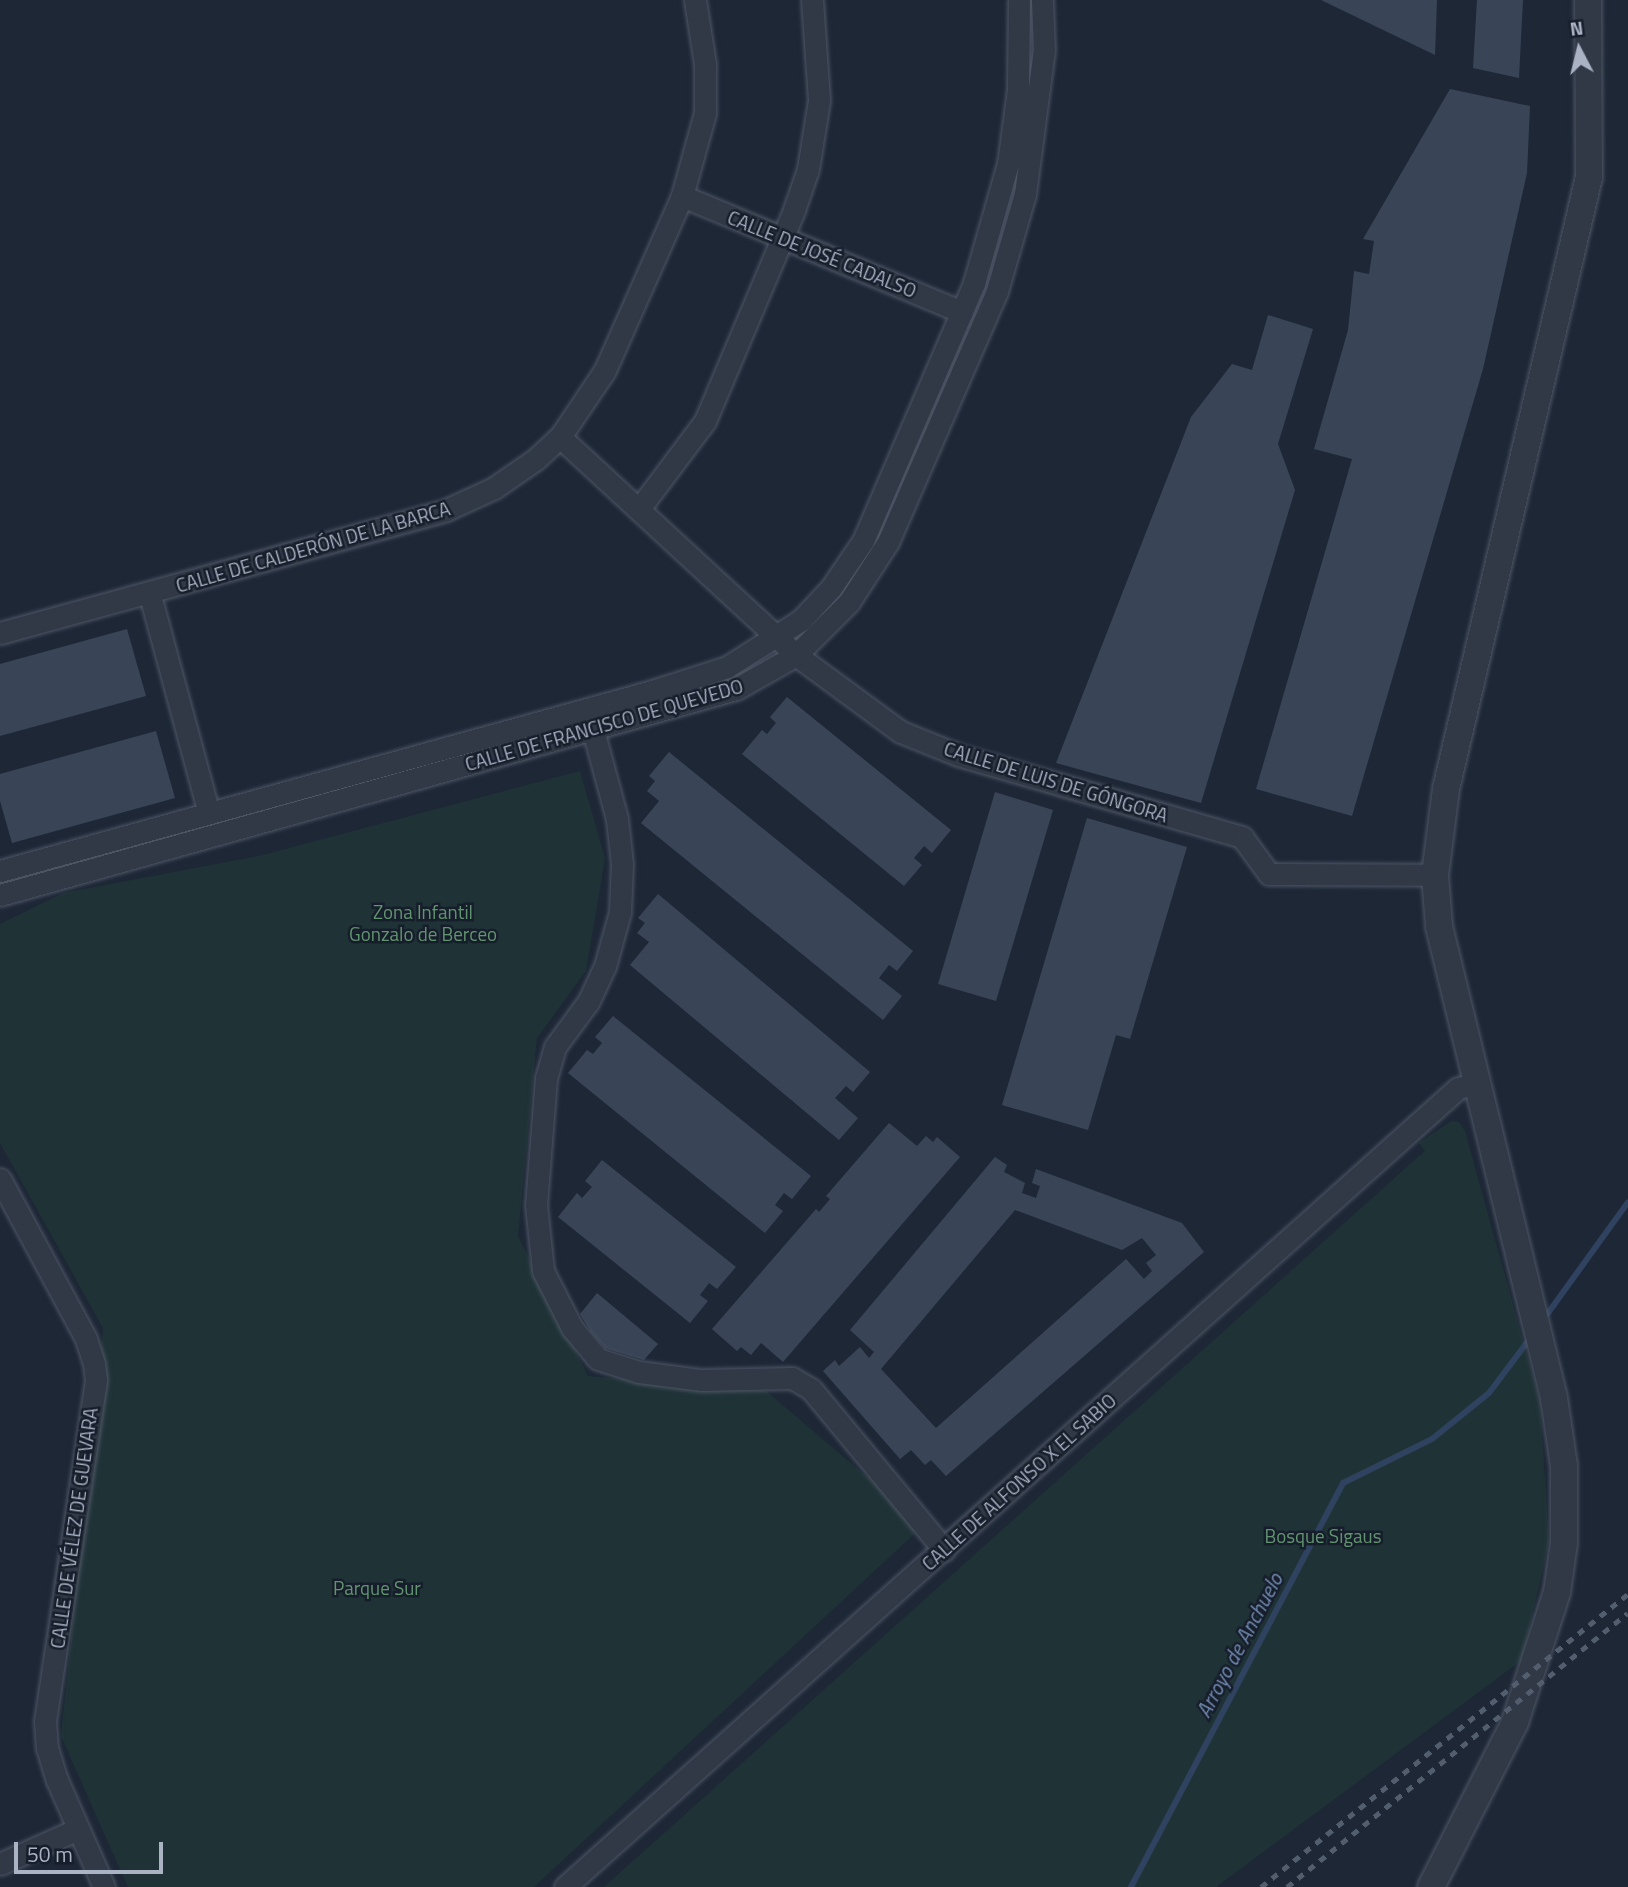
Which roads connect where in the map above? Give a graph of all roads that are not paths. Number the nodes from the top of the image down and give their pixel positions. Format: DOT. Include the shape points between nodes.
graph roads {
  1 [pos="695,0"];
  2 [pos="812,0"];
  3 [pos="1019,0"];
  4 [pos="1042,0"];
  5 [pos="1588,0"];
  6 [pos="682,196"];
  7 [pos="784,238"];
  8 [pos="962,312"];
  9 [pos="559,437"];
  10 [pos="639,509"];
  11 [pos="150,595"];
  12 [pos="0,633"];
  13 [pos="778,636"];
  14 [pos="796,654"];
  15 [pos="593,730"];
  16 [pos="209,813"];
  17 [pos="0,871"];
  18 [pos="1435,875"];
  19 [pos="0,895"];
  20 [pos="1476,1084"];
  21 [pos="0,1178"];
  22 [pos="944,1550"];
  23 [pos="78,1829"];
  24 [pos="0,1864"];
  25 [pos="104,1887"];
  26 [pos="565,1887"];
  27 [pos="1431,1887"];
  1 -- 6 [label="street, CALLE DE CALDERÓN DE LA BARCA" via="705,64 705,113"];
  2 -- 7 [label="street" via="819,100 808,169"];
  3 -- 8 [label="street, CALLE DE FRANCISCO DE QUEVEDO" via="1018,90 1008,164"];
  4 -- 14 [label="street, CALLE DE FRANCISCO DE QUEVEDO" via="1044,50 1026,194 997,291 888,542 849,602"];
  5 -- 18 [label="street" via="1589,177 1447,789"];
  6 -- 7 [label="street, CALLE DE JOSÉ CADALSO"];
  6 -- 9 [label="street, CALLE DE CALDERÓN DE LA BARCA" via="605,370"];
  7 -- 8 [label="street, CALLE DE JOSÉ CADALSO"];
  7 -- 10 [label="street" via="705,421"];
  8 -- 13 [label="street, CALLE DE FRANCISCO DE QUEVEDO" via="863,541 831,588"];
  9 -- 10 [label="street, CALLE DE LUIS DE GÓNGORA"];
  9 -- 11 [label="street, CALLE DE CALDERÓN DE LA BARCA" via="494,488 446,510"];
  10 -- 13 [label="street, CALLE DE LUIS DE GÓNGORA"];
  11 -- 12 [label="street, CALLE DE CALDERÓN DE LA BARCA"];
  11 -- 16 [label="street"];
  13 -- 14 [label="street, CALLE DE LUIS DE GÓNGORA"];
  13 -- 16 [label="street, CALLE DE FRANCISCO DE QUEVEDO" via="727,667 665,687"];
  14 -- 15 [label="street, CALLE DE FRANCISCO DE QUEVEDO" via="736,689"];
  14 -- 18 [label="street, CALLE DE LUIS DE GÓNGORA" via="901,732 958,755 1242,837 1269,874"];
  15 -- 19 [label="street, CALLE DE FRANCISCO DE QUEVEDO"];
  15 -- 22 [label="street" via="617,819 622,864 620,912 605,966 588,1002 555,1047 546,1078 536,1205 543,1271 572,1328 598,1359 639,1371 701,1380 792,1378 811,1389"];
  16 -- 17 [label="street, CALLE DE FRANCISCO DE QUEVEDO"];
  18 -- 20 [label="street" via="1439,926"];
  20 -- 22 [label="street, CALLE DE ALFONSO X EL SABIO" via="1458,1088"];
  20 -- 27 [label="street" via="1547,1364 1564,1465 1564,1544 1557,1592 1515,1722"];
  21 -- 23 [label="street, CALLE DE VÉLEZ DE GUEVARA" via="86,1339 95,1372 45,1721 47,1748"];
  22 -- 26 [label="street, CALLE DE ALFONSO X EL SABIO"];
  23 -- 24 [label="street"];
  23 -- 25 [label="street, CALLE DE VÉLEZ DE GUEVARA"];
}
